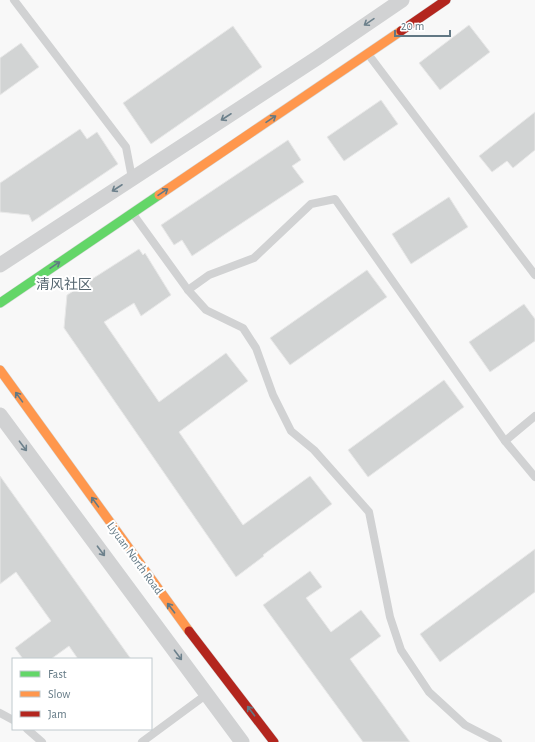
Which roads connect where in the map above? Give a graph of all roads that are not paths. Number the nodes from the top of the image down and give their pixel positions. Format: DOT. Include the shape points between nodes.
graph roads {
  1 [pos="14,0"];
  2 [pos="402,0"];
  3 [pos="446,0"];
  4 [pos="368,53"];
  5 [pos="132,178"];
  6 [pos="132,213"];
  7 [pos="0,264"];
  8 [pos="535,275"];
  9 [pos="188,290"];
  10 [pos="0,303"];
  11 [pos="0,370"];
  12 [pos="0,415"];
  13 [pos="535,416"];
  14 [pos="505,441"];
  15 [pos="535,477"];
  16 [pos="207,694"];
  17 [pos="0,713"];
  18 [pos="12,719"];
  19 [pos="28,730"];
  20 [pos="42,742"];
  21 [pos="142,742"];
  22 [pos="242,742"];
  23 [pos="274,742"];
  24 [pos="498,742"];
  1 -- 5 [label="lane" via="126,147"];
  2 -- 5 [label="street, one-way"];
  3 -- 4 [label="street"];
  6 -- 4 [label="street, one-way"];
  4 -- 8 [label="lane"];
  5 -- 7 [label="street, one-way"];
  6 -- 9 [label="lane"];
  10 -- 6 [label="street, one-way"];
  9 -- 14 [label="lane" via="209,275 254,258 311,204 334,200"];
  9 -- 24 [label="lane" via="206,310 243,328 256,348 273,395 291,431 314,450 369,512 390,617 401,650 429,692 464,725"];
  23 -- 11 [label="street, Liyuan North Road, one-way" via="168,604"];
  12 -- 16 [label="street, Liyuan North Road, one-way"];
  13 -- 14 [label="lane"];
  14 -- 15 [label="lane"];
  16 -- 21 [label="lane"];
  16 -- 22 [label="street, Liyuan North Road"];
  17 -- 18 [label="lane"];
  19 -- 20 [label="lane"];
}
